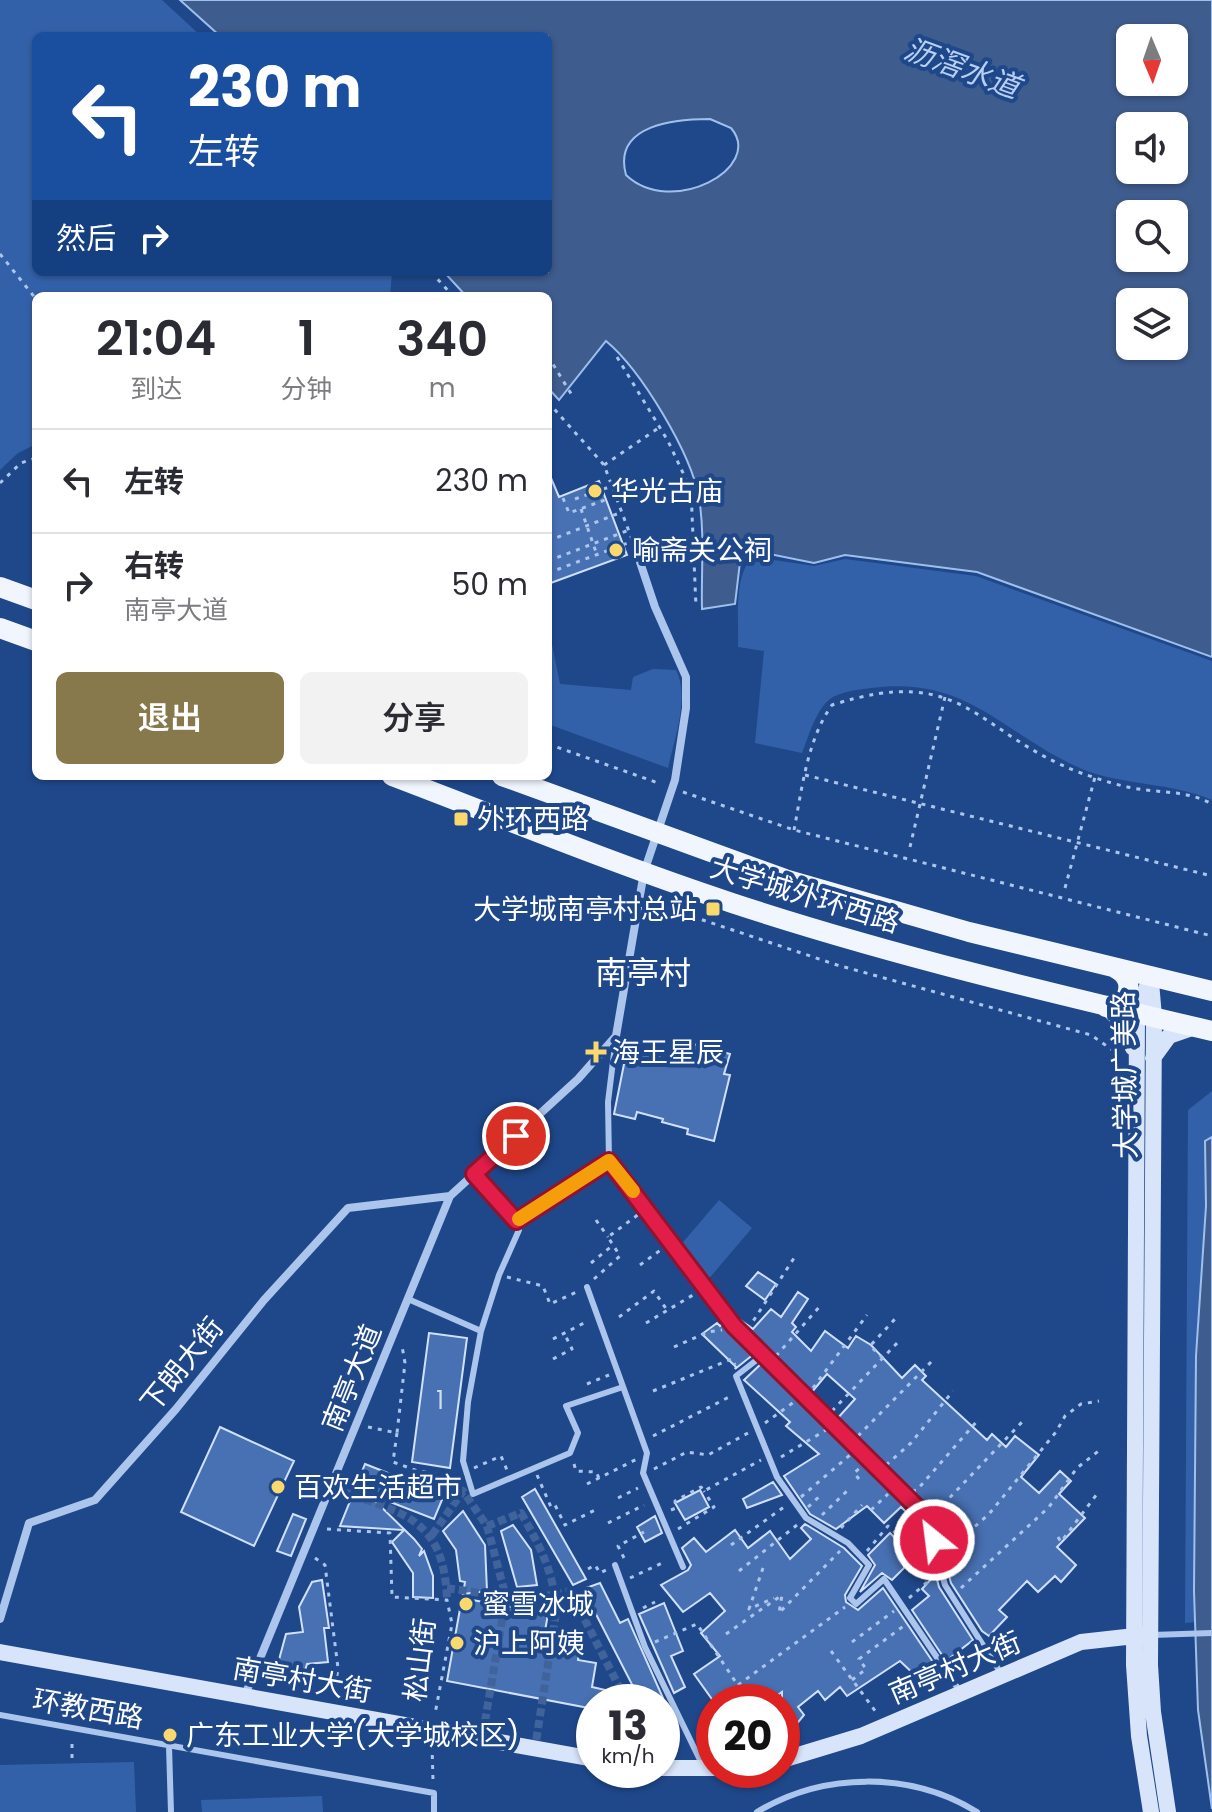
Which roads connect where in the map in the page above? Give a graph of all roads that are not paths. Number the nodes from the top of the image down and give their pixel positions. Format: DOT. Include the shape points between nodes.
graph roads {
  1 [pos="640,562"];
  2 [pos="0,587"];
  3 [pos="32,599"];
  4 [pos="0,628"];
  5 [pos="32,640"];
  6 [pos="402,780"];
  7 [pos="513,780"];
  8 [pos="655,834"];
  9 [pos="644,872"];
  10 [pos="1115,968"];
  11 [pos="1151,976"];
  12 [pos="1212,991"];
  13 [pos="1106,1007"];
  14 [pos="1146,1015"];
  15 [pos="1204,1029"];
  16 [pos="616,1036"];
  17 [pos="1137,1060"];
  18 [pos="609,1161"];
  19 [pos="474,1174"];
  20 [pos="450,1196"];
  21 [pos="516,1221"];
  22 [pos="589,1284"];
  23 [pos="408,1299"];
  24 [pos="481,1331"];
  25 [pos="763,1355"];
  26 [pos="623,1387"];
  27 [pos="615,1565"];
  28 [pos="683,1567"];
  29 [pos="0,1619"];
  30 [pos="1212,1633"];
  31 [pos="1142,1635"];
  32 [pos="0,1652"];
  33 [pos="1002,1676"];
  34 [pos="961,1693"];
  35 [pos="244,1696"];
  36 [pos="0,1715"];
  37 [pos="696,1743"];
  38 [pos="169,1746"];
  39 [pos="800,1755"];
  40 [pos="576,1756"];
  41 [pos="171,1812"];
  42 [pos="434,1812"];
  43 [pos="757,1812"];
  44 [pos="977,1812"];
  45 [pos="1151,1812"];
  46 [pos="1168,1812"];
  1 -- 8 [label="street" via="686,677 672,788"];
  2 -- 3 [label="main road"];
  4 -- 5 [label="main road"];
  6 -- 9 [label="main road, 大学城外环西路"];
  7 -- 8 [label="main road, 大学城外环西路"];
  8 -- 9 [label="street"];
  8 -- 10 [label="main road, 大学城外环西路" via="900,914"];
  9 -- 13 [label="main road, 大学城外环西路" via="877,947"];
  9 -- 16 [label="street"];
  10 -- 11 [label="main road, 大学城外环西路"];
  10 -- 13 [label="main road" via="1130,988 1124,1001"];
  11 -- 12 [label="main road, 大学城外环西路"];
  11 -- 14 [label="main road, 大学城广美路"];
  13 -- 14 [label="main road, 大学城外环西路"];
  13 -- 17 [label="main road" via="1124,1024"];
  14 -- 15 [label="main road, 大学城外环西路"];
  14 -- 17 [label="main road, 大学城广美路"];
  15 -- 17 [label="main road" via="1169,1036"];
  16 -- 18 [label="lane" via="608,1102"];
  16 -- 19 [label="street, 南亭大道" via="578,1079"];
  17 -- 31 [label="main road, 大学城广美路"];
  18 -- 21 [label="lane"];
  18 -- 25 [label="lane" via="734,1326"];
  19 -- 20 [label="street, 南亭大道"];
  19 -- 21 [label="lane"];
  20 -- 23 [label="street, 南亭大道"];
  20 -- 29 [label="street, 下朗大街" via="348,1208 95,1500 29,1523"];
  21 -- 24 [label="lane" via="519,1230"];
  22 -- 26 [label="lane"];
  23 -- 24 [label="lane"];
  23 -- 35 [label="street, 南亭大道"];
  24 -- 26 [label="lane" via="463,1472 473,1494 570,1453 578,1433 566,1406"];
  25 -- 33 [label="lane" via="928,1520 945,1585"];
  25 -- 34 [label="lane" via="738,1372 742,1391 770,1460 804,1515 848,1543 869,1565 850,1598 856,1604 884,1579"];
  26 -- 28 [label="lane" via="647,1453 643,1473"];
  27 -- 37 [label="lane" via="645,1647"];
  30 -- 31 [label="lane"];
  31 -- 33 [label="main road, 南亭村大街" via="1081,1642"];
  31 -- 45 [label="main road, 大学城广美路" via="1139,1736"];
  31 -- 46 [label="main road, 大学城广美路"];
  32 -- 35 [label="main road, 南亭村大街"];
  33 -- 34 [label="main road, 南亭村大街"];
  34 -- 39 [label="main road, 南亭村大街"];
  35 -- 40 [label="main road, 南亭村大街"];
  36 -- 38 [label="lane, 环教西路"];
  38 -- 41 [label="lane"];
  38 -- 42 [label="lane, 环教西路" via="434,1793"];
  43 -- 44 [label="lane" via="806,1790 856,1781 917,1788"];
}
